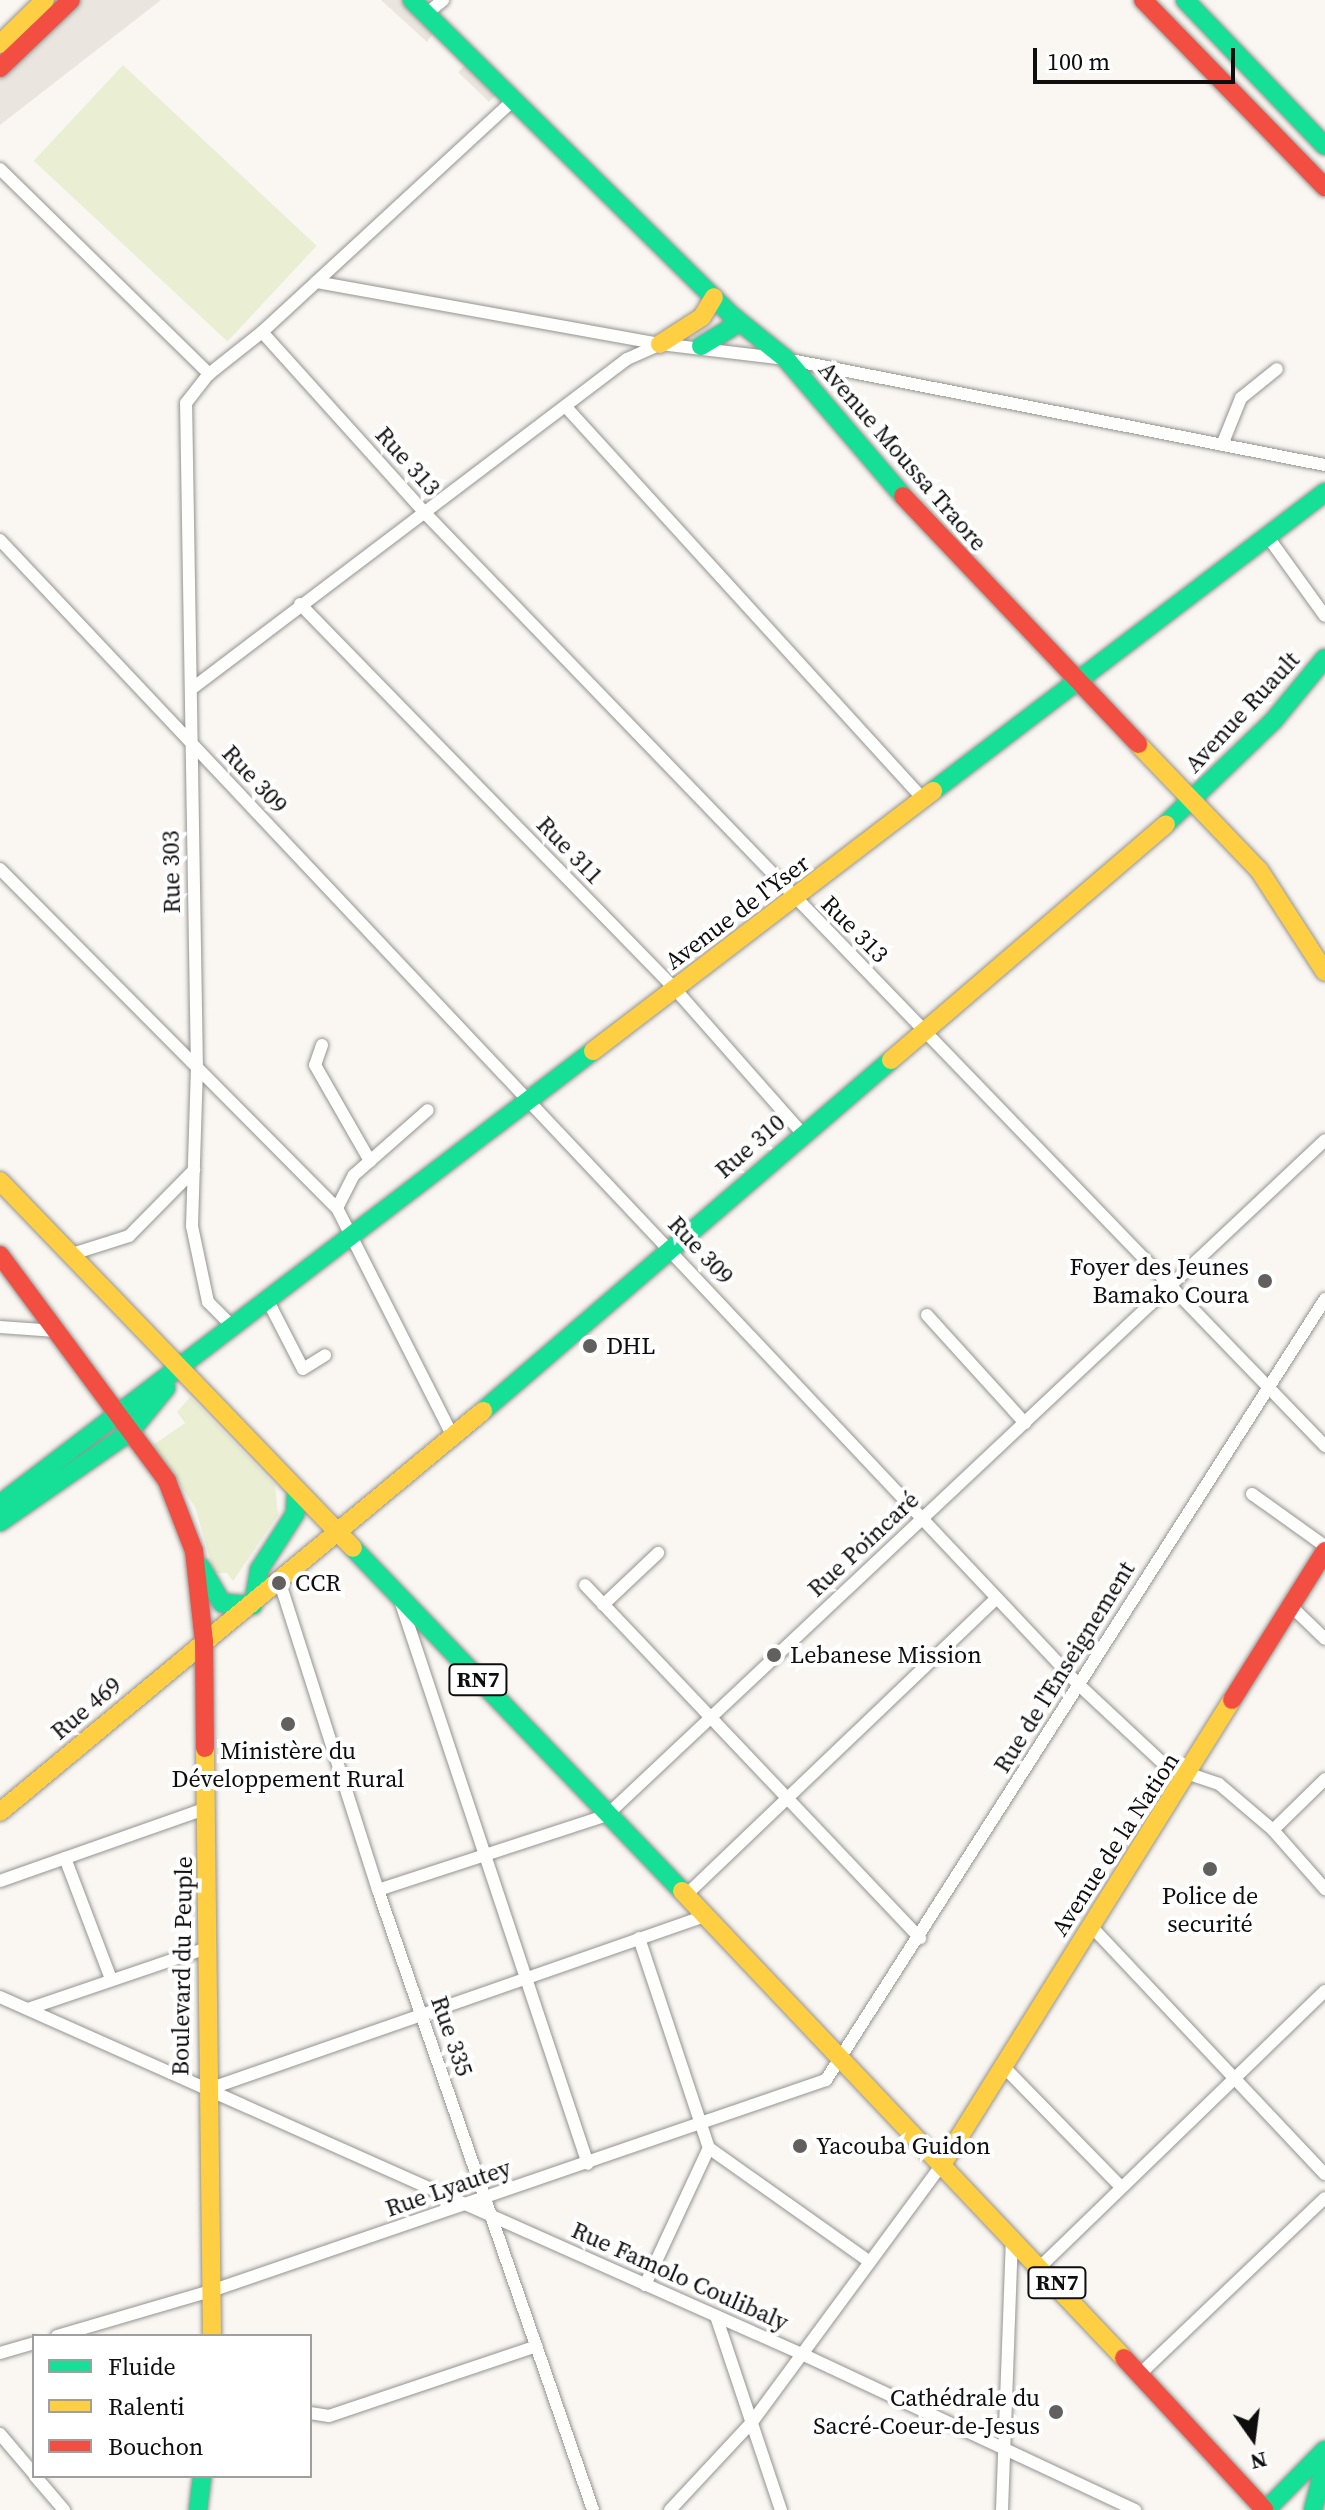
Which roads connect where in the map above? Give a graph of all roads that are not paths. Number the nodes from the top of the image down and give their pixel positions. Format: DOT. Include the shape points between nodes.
graph roads {
  1 [pos="45,0"];
  2 [pos="71,0"];
  3 [pos="412,0"];
  4 [pos="443,0"];
  5 [pos="1143,0"];
  6 [pos="1185,0"];
  7 [pos="426,14"];
  8 [pos="0,44"];
  9 [pos="0,68"];
  10 [pos="513,100"];
  11 [pos="1325,146"];
  12 [pos="0,169"];
  13 [pos="1325,187"];
  14 [pos="316,282"];
  15 [pos="714,297"];
  16 [pos="735,318"];
  17 [pos="262,332"];
  18 [pos="660,344"];
  19 [pos="701,346"];
  20 [pos="786,359"];
  21 [pos="1277,369"];
  22 [pos="209,374"];
  23 [pos="566,407"];
  24 [pos="1222,445"];
  25 [pos="1325,465"];
  26 [pos="1325,492"];
  27 [pos="424,512"];
  28 [pos="1268,537"];
  29 [pos="0,540"];
  30 [pos="300,604"];
  31 [pos="1325,616"];
  32 [pos="1325,658"];
  33 [pos="1081,682"];
  34 [pos="194,687"];
  35 [pos="190,742"];
  36 [pos="1195,799"];
  37 [pos="924,800"];
  38 [pos="0,869"];
  39 [pos="794,899"];
  40 [pos="1325,972"];
  41 [pos="675,989"];
  42 [pos="924,1029"];
  43 [pos="322,1045"];
  44 [pos="197,1070"];
  45 [pos="528,1101"];
  46 [pos="428,1110"];
  47 [pos="802,1133"];
  48 [pos="1325,1140"];
  49 [pos="370,1161"];
  50 [pos="194,1170"];
  51 [pos="0,1181"];
  52 [pos="337,1208"];
  53 [pos="353,1235"];
  54 [pos="669,1247"];
  55 [pos="0,1255"];
  56 [pos="69,1255"];
  57 [pos="1172,1284"];
  58 [pos="1325,1299"];
  59 [pos="268,1301"];
  60 [pos="927,1315"];
  61 [pos="0,1327"];
  62 [pos="234,1328"];
  63 [pos="56,1331"];
  64 [pos="325,1355"];
  65 [pos="180,1370"];
  66 [pos="1271,1386"];
  67 [pos="118,1415"];
  68 [pos="1025,1423"];
  69 [pos="130,1432"];
  70 [pos="453,1437"];
  71 [pos="1325,1446"];
  72 [pos="296,1493"];
  73 [pos="1252,1494"];
  74 [pos="0,1504"];
  75 [pos="923,1519"];
  76 [pos="0,1522"];
  77 [pos="339,1533"];
  78 [pos="1325,1549"];
  79 [pos="194,1551"];
  80 [pos="658,1553"];
  81 [pos="280,1583"];
  82 [pos="585,1585"];
  83 [pos="398,1596"];
  84 [pos="997,1598"];
  85 [pos="253,1605"];
  86 [pos="603,1605"];
  87 [pos="1291,1606"];
  88 [pos="1325,1639"];
  89 [pos="204,1641"];
  90 [pos="1078,1684"];
  91 [pos="708,1720"];
  92 [pos="1190,1774"];
  93 [pos="1325,1779"];
  94 [pos="785,1800"];
  95 [pos="207,1808"];
  96 [pos="0,1812"];
  97 [pos="607,1815"];
  98 [pos="1273,1830"];
  99 [pos="485,1855"];
  100 [pos="65,1858"];
  101 [pos="0,1881"];
  102 [pos="1325,1889"];
  103 [pos="378,1890"];
  104 [pos="686,1895"];
  105 [pos="705,1916"];
  106 [pos="1090,1925"];
  107 [pos="639,1938"];
  108 [pos="920,1938"];
  109 [pos="210,1947"];
  110 [pos="526,1978"];
  111 [pos="111,1979"];
  112 [pos="1325,1991"];
  113 [pos="0,1997"];
  114 [pos="28,2009"];
  115 [pos="421,2015"];
  116 [pos="842,2059"];
  117 [pos="1003,2066"];
  118 [pos="1234,2077"];
  119 [pos="205,2090"];
  120 [pos="701,2125"];
  121 [pos="709,2148"];
  122 [pos="943,2163"];
  123 [pos="588,2164"];
  124 [pos="1325,2174"];
  125 [pos="1121,2187"];
  126 [pos="485,2198"];
  127 [pos="1325,2198"];
  128 [pos="466,2205"];
  129 [pos="491,2216"];
  130 [pos="1012,2237"];
  131 [pos="870,2262"];
  132 [pos="1041,2266"];
  133 [pos="645,2285"];
  134 [pos="211,2291"];
  135 [pos="716,2316"];
  136 [pos="64,2334"];
  137 [pos="212,2334"];
  138 [pos="32,2344"];
  139 [pos="537,2346"];
  140 [pos="0,2353"];
  141 [pos="802,2354"];
  142 [pos="1140,2374"];
  143 [pos="312,2413"];
  144 [pos="752,2422"];
  145 [pos="0,2434"];
  146 [pos="1004,2447"];
  147 [pos="1325,2450"];
  148 [pos="1325,2464"];
  149 [pos="32,2471"];
  150 [pos="37,2478"];
  151 [pos="202,2478"];
  152 [pos="591,2505"];
  153 [pos="64,2510"];
  154 [pos="198,2510"];
  155 [pos="579,2510"];
  156 [pos="670,2510"];
  157 [pos="781,2510"];
  158 [pos="1002,2510"];
  159 [pos="1135,2510"];
  160 [pos="1266,2510"];
  161 [pos="1313,2510"];
  1 -- 8 [label="street"];
  2 -- 9 [label="street"];
  3 -- 7 [label="street, Avenue Moussa Traore"];
  4 -- 7 [label="street"];
  5 -- 13 [label="street"];
  6 -- 11 [label="street"];
  7 -- 10 [label="street, Avenue Moussa Traore"];
  10 -- 14 [label="street"];
  10 -- 15 [label="street, Avenue Moussa Traore"];
  12 -- 22 [label="street"];
  14 -- 17 [label="street"];
  14 -- 18 [label="street"];
  15 -- 16 [label="street, Avenue Moussa Traore"];
  15 -- 18 [label="street" via="702,317"];
  16 -- 19 [label="street" via="719,337"];
  16 -- 20 [label="street, Avenue Moussa Traore"];
  17 -- 22 [label="street"];
  17 -- 27 [label="street, Rue 313"];
  18 -- 19 [label="street"];
  18 -- 23 [label="street" via="627,359"];
  19 -- 20 [label="street"];
  20 -- 24 [label="street"];
  20 -- 33 [label="street, Avenue Moussa Traore" via="933,531"];
  21 -- 24 [label="street" via="1241,398"];
  22 -- 34 [label="street, Rue 303" via="186,403"];
  23 -- 27 [label="street"];
  23 -- 37 [label="street"];
  24 -- 25 [label="street"];
  26 -- 28 [label="street, Avenue de l'Yser"];
  27 -- 30 [label="street"];
  27 -- 39 [label="street, Rue 313"];
  28 -- 31 [label="street"];
  28 -- 33 [label="street, Avenue de l'Yser"];
  29 -- 35 [label="street, Rue 309"];
  30 -- 34 [label="street"];
  30 -- 41 [label="street, Rue 311"];
  32 -- 36 [label="street, Avenue Ruault" via="1274,720"];
  33 -- 36 [label="street, Avenue Moussa Traore"];
  33 -- 37 [label="street, Avenue de l'Yser"];
  34 -- 35 [label="street, Rue 303"];
  35 -- 44 [label="street, Rue 303"];
  35 -- 45 [label="street, Rue 309"];
  36 -- 40 [label="street, Avenue Moussa Traore" via="1259,870"];
  36 -- 42 [label="street, Rue 310"];
  37 -- 39 [label="street, Avenue de l'Yser"];
  38 -- 44 [label="street"];
  39 -- 41 [label="street, Avenue de l'Yser"];
  39 -- 42 [label="street, Rue 313"];
  41 -- 45 [label="street, Avenue de l'Yser"];
  41 -- 47 [label="street, Rue 311"];
  42 -- 47 [label="street, Rue 310"];
  42 -- 57 [label="street, Rue 313"];
  43 -- 49 [label="street" via="315,1065"];
  44 -- 50 [label="street, Rue 303"];
  44 -- 52 [label="street"];
  45 -- 53 [label="street, Avenue de l'Yser"];
  45 -- 54 [label="street, Rue 309"];
  46 -- 49 [label="street"];
  47 -- 54 [label="street, Rue 310"];
  48 -- 57 [label="street, Rue Poincaré"];
  49 -- 52 [label="street" via="354,1175"];
  50 -- 56 [label="street" via="129,1236"];
  50 -- 62 [label="street, Rue 303" via="192,1226 200,1280 208,1302"];
  51 -- 56 [label="street, RN7"];
  52 -- 53 [label="street"];
  53 -- 59 [label="street, Avenue de l'Yser"];
  53 -- 70 [label="street"];
  54 -- 70 [label="street, Rue 310"];
  54 -- 75 [label="street, Rue 309"];
  55 -- 63 [label="street"];
  56 -- 65 [label="street, RN7"];
  57 -- 66 [label="street, Rue 313"];
  57 -- 68 [label="street, Rue Poincaré"];
  58 -- 66 [label="street, Rue de l'Enseignement"];
  59 -- 62 [label="street, Avenue de l'Yser"];
  59 -- 64 [label="street" via="303,1369"];
  60 -- 68 [label="street"];
  61 -- 63 [label="street"];
  62 -- 65 [label="street, Avenue de l'Yser"];
  63 -- 67 [label="street"];
  65 -- 67 [label="street"];
  65 -- 69 [label="street"];
  65 -- 72 [label="street, RN7"];
  66 -- 71 [label="street, Rue 313"];
  66 -- 90 [label="street, Rue de l'Enseignement"];
  67 -- 69 [label="street"];
  67 -- 74 [label="street"];
  68 -- 75 [label="street, Rue Poincaré"];
  69 -- 76 [label="street"];
  69 -- 79 [label="street" via="167,1481"];
  70 -- 77 [label="street, Rue 310"];
  72 -- 77 [label="street, RN7"];
  72 -- 85 [label="street" via="295,1514 259,1570"];
  73 -- 78 [label="street"];
  75 -- 84 [label="street, Rue 309"];
  75 -- 91 [label="street, Rue Poincaré"];
  77 -- 81 [label="street, Rue 310"];
  77 -- 83 [label="street, RN7"];
  78 -- 87 [label="street, Avenue de la Nation"];
  79 -- 85 [label="street" via="222,1603"];
  79 -- 89 [label="street, Boulevard du Peuple"];
  80 -- 86 [label="street"];
  81 -- 85 [label="street, Rue 469"];
  81 -- 103 [label="street, Rue 335"];
  82 -- 86 [label="street"];
  83 -- 97 [label="street, RN7"];
  83 -- 99 [label="street"];
  84 -- 90 [label="street, Rue 309"];
  84 -- 94 [label="street"];
  85 -- 89 [label="street, Rue 469"];
  86 -- 91 [label="street"];
  87 -- 88 [label="street"];
  87 -- 92 [label="street, Avenue de la Nation"];
  89 -- 95 [label="street, Boulevard du Peuple"];
  89 -- 96 [label="street, Rue 469"];
  90 -- 92 [label="street, Rue 309" via="1166,1766"];
  90 -- 108 [label="street, Rue de l'Enseignement"];
  91 -- 94 [label="street"];
  91 -- 97 [label="street, Rue Poincaré"];
  92 -- 98 [label="street, Rue 309" via="1219,1784"];
  92 -- 106 [label="street, Avenue de la Nation"];
  93 -- 98 [label="street"];
  94 -- 104 [label="street"];
  94 -- 108 [label="street"];
  95 -- 100 [label="street"];
  95 -- 109 [label="street, Boulevard du Peuple"];
  97 -- 99 [label="street, Rue Poincaré"];
  97 -- 104 [label="street, RN7"];
  98 -- 102 [label="street, Rue 309"];
  99 -- 103 [label="street, Rue Poincaré"];
  99 -- 110 [label="street"];
  100 -- 101 [label="street"];
  100 -- 111 [label="street"];
  103 -- 115 [label="street, Rue 335"];
  104 -- 105 [label="street, RN7"];
  105 -- 107 [label="street"];
  105 -- 116 [label="street, RN7"];
  106 -- 117 [label="street, Avenue de la Nation"];
  106 -- 118 [label="street"];
  107 -- 110 [label="street"];
  107 -- 120 [label="street"];
  108 -- 116 [label="street, Rue de l'Enseignement"];
  109 -- 111 [label="street"];
  109 -- 119 [label="street, Boulevard du Peuple"];
  110 -- 115 [label="street"];
  110 -- 123 [label="street"];
  111 -- 114 [label="street"];
  112 -- 118 [label="street"];
  113 -- 114 [label="street, Rue Famolo Coulibaly"];
  114 -- 119 [label="street, Rue Famolo Coulibaly"];
  115 -- 119 [label="street"];
  115 -- 126 [label="street, Rue 335"];
  116 -- 120 [label="street, Rue Lyautey" via="820,2084"];
  116 -- 122 [label="street, RN7"];
  117 -- 122 [label="street, Avenue de la Nation"];
  117 -- 125 [label="street"];
  118 -- 124 [label="street"];
  118 -- 125 [label="street"];
  119 -- 128 [label="street, Rue Famolo Coulibaly"];
  119 -- 134 [label="street, Boulevard du Peuple"];
  120 -- 121 [label="street"];
  120 -- 123 [label="street, Rue Lyautey"];
  121 -- 131 [label="street"];
  121 -- 133 [label="street"];
  122 -- 130 [label="street, RN7"];
  122 -- 131 [label="street"];
  123 -- 126 [label="street, Rue Lyautey"];
  125 -- 132 [label="street"];
  126 -- 128 [label="street, Rue Lyautey"];
  126 -- 129 [label="street, Rue 335"];
  127 -- 142 [label="street"];
  128 -- 129 [label="street, Rue Famolo Coulibaly"];
  128 -- 134 [label="street, Rue Lyautey"];
  129 -- 133 [label="street, Rue Famolo Coulibaly"];
  129 -- 139 [label="street, Rue 335"];
  130 -- 132 [label="street, RN7"];
  130 -- 146 [label="street"];
  131 -- 141 [label="street"];
  132 -- 142 [label="street, RN7"];
  133 -- 135 [label="street, Rue Famolo Coulibaly"];
  134 -- 136 [label="street, Rue Lyautey"];
  134 -- 137 [label="street, Boulevard du Peuple"];
  135 -- 141 [label="street, Rue Famolo Coulibaly"];
  135 -- 144 [label="street"];
  138 -- 140 [label="street"];
  139 -- 143 [label="street" via="329,2416"];
  139 -- 152 [label="street, Rue 335"];
  141 -- 144 [label="street"];
  141 -- 146 [label="street, Rue Famolo Coulibaly"];
  142 -- 160 [label="street, RN7"];
  144 -- 156 [label="street"];
  144 -- 157 [label="street"];
  145 -- 149 [label="street"];
  146 -- 158 [label="street"];
  146 -- 159 [label="street, Rue Famolo Coulibaly"];
  147 -- 160 [label="street"];
  148 -- 161 [label="street"];
  150 -- 153 [label="street"];
  151 -- 154 [label="street"];
  152 -- 155 [label="street"];
}
